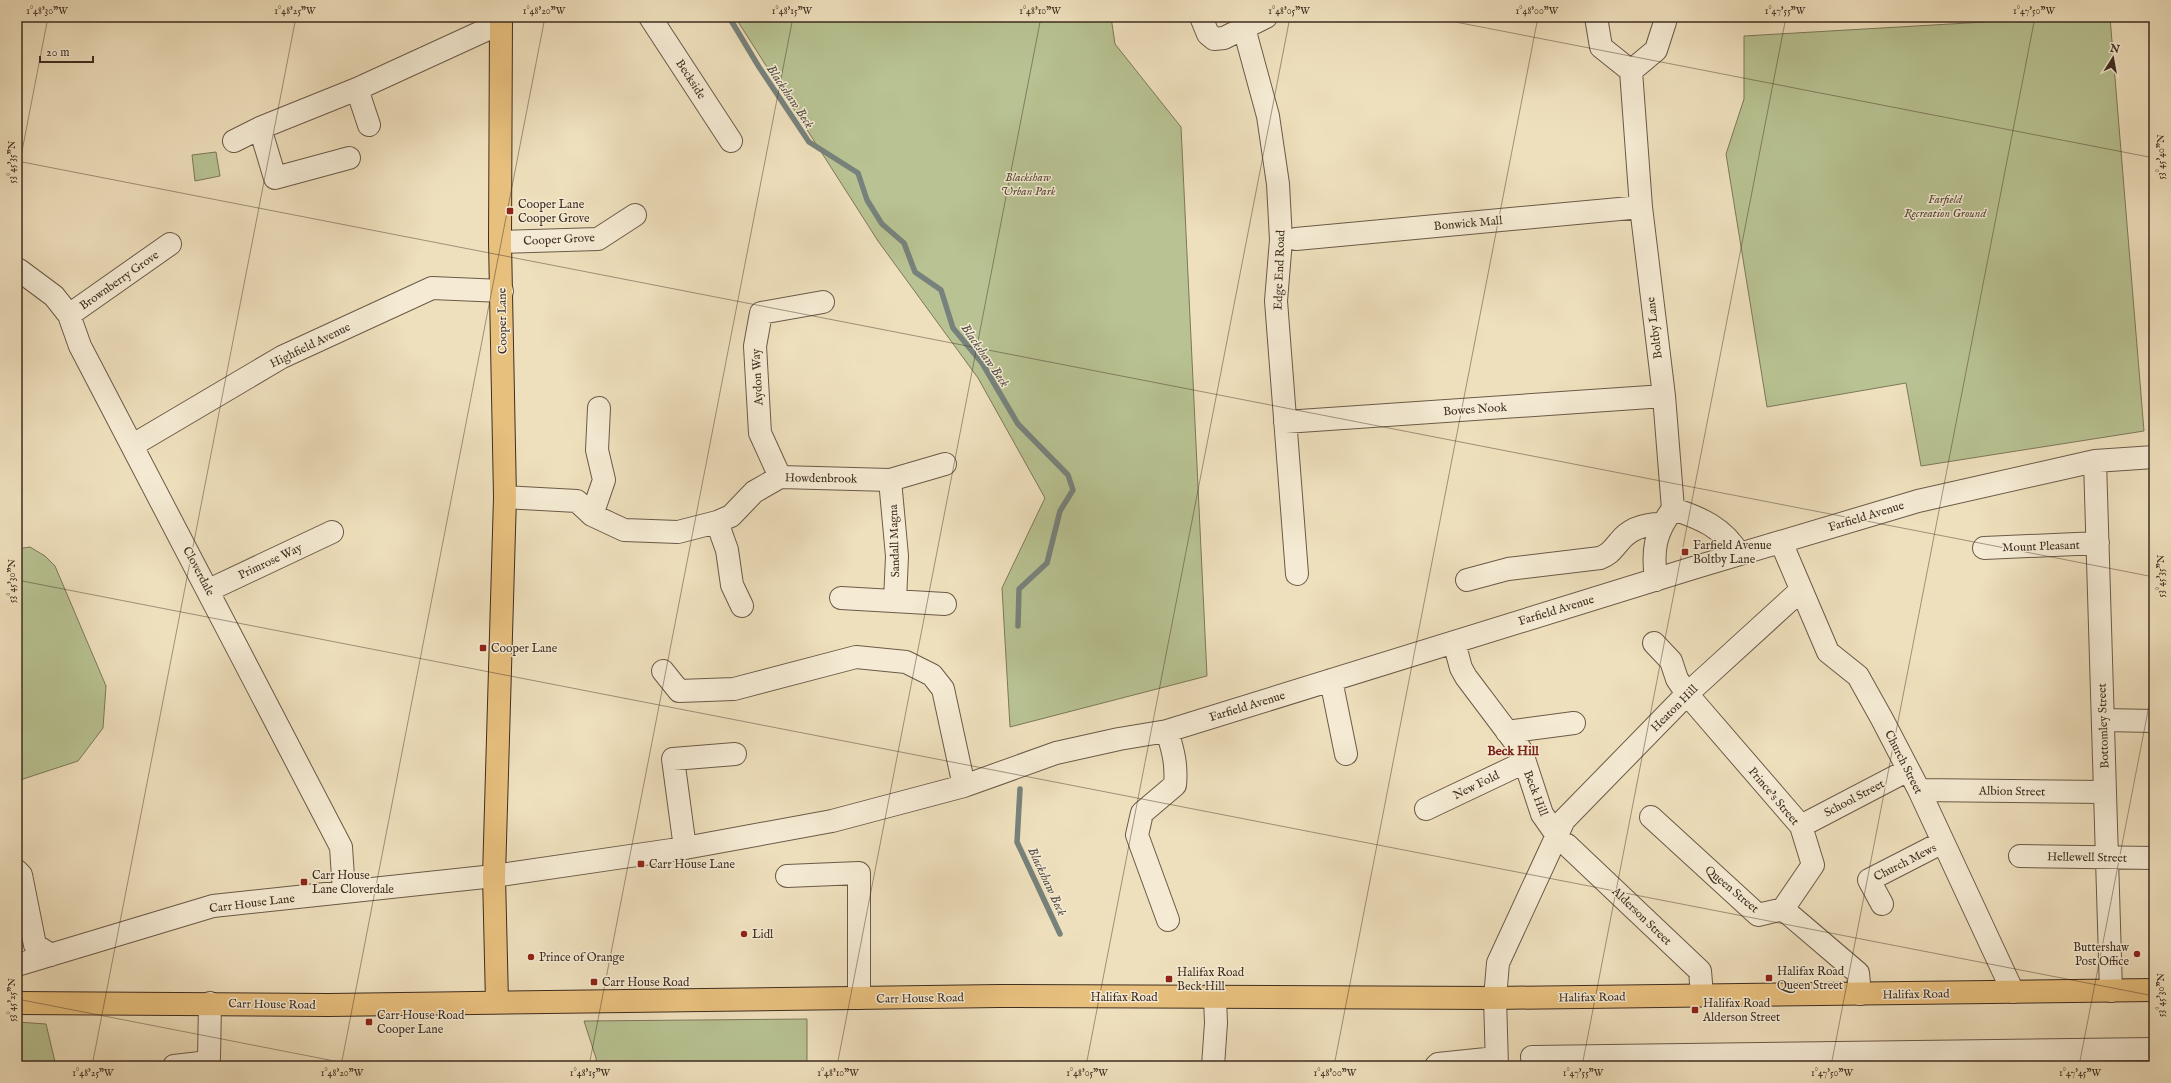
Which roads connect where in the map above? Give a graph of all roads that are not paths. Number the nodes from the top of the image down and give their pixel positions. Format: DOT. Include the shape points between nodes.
graph roads {
  1 [pos="650,17"];
  2 [pos="1201,17"];
  3 [pos="1266,17"];
  4 [pos="1596,17"];
  5 [pos="1664,17"];
  6 [pos="501,20"];
  7 [pos="1243,23"];
  8 [pos="1631,71"];
  9 [pos="357,89"];
  10 [pos="370,125"];
  11 [pos="260,128"];
  12 [pos="234,141"];
  13 [pos="731,141"];
  14 [pos="349,158"];
  15 [pos="1641,207"];
  16 [pos="635,215"];
  17 [pos="1296,239"];
  18 [pos="500,242"];
  19 [pos="170,244"];
  20 [pos="19,270"];
  21 [pos="502,291"];
  22 [pos="823,302"];
  23 [pos="69,315"];
  24 [pos="1664,396"];
  25 [pos="599,408"];
  26 [pos="1285,422"];
  27 [pos="133,446"];
  28 [pos="2154,457"];
  29 [pos="2095,461"];
  30 [pos="945,464"];
  31 [pos="780,477"];
  32 [pos="890,480"];
  33 [pos="505,497"];
  34 [pos="592,515"];
  35 [pos="1667,516"];
  36 [pos="717,522"];
  37 [pos="332,532"];
  38 [pos="1781,542"];
  39 [pos="2098,543"];
  40 [pos="1984,548"];
  41 [pos="1739,554"];
  42 [pos="1297,574"];
  43 [pos="1467,580"];
  44 [pos="1656,580"];
  45 [pos="209,590"];
  46 [pos="1801,590"];
  47 [pos="841,598"];
  48 [pos="895,601"];
  49 [pos="945,604"];
  50 [pos="742,606"];
  51 [pos="1454,642"];
  52 [pos="1654,643"];
  53 [pos="662,671"];
  54 [pos="1330,680"];
  55 [pos="1687,694"];
  56 [pos="2103,720"];
  57 [pos="2154,722"];
  58 [pos="1574,723"];
  59 [pos="1166,731"];
  60 [pos="1507,732"];
  61 [pos="735,754"];
  62 [pos="1346,754"];
  63 [pos="1525,762"];
  64 [pos="1908,770"];
  65 [pos="964,786"];
  66 [pos="1919,790"];
  67 [pos="2105,792"];
  68 [pos="1426,809"];
  69 [pos="1651,817"];
  70 [pos="1800,826"];
  71 [pos="1562,839"];
  72 [pos="1943,842"];
  73 [pos="685,848"];
  74 [pos="2020,856"];
  75 [pos="2107,858"];
  76 [pos="2154,858"];
  77 [pos="17,871"];
  78 [pos="494,876"];
  79 [pos="786,876"];
  80 [pos="344,892"];
  81 [pos="1882,904"];
  82 [pos="1782,909"];
  83 [pos="1168,920"];
  84 [pos="51,955"];
  85 [pos="17,965"];
  86 [pos="2154,990"];
  87 [pos="2110,991"];
  88 [pos="2013,992"];
  89 [pos="1860,994"];
  90 [pos="1702,995"];
  91 [pos="1031,997"];
  92 [pos="859,998"];
  93 [pos="1215,998"];
  94 [pos="1496,998"];
  95 [pos="497,1002"];
  96 [pos="17,1003"];
  97 [pos="210,1003"];
  98 [pos="2154,1049"];
  99 [pos="1532,1057"];
  100 [pos="1989,1059"];
  101 [pos="210,1062"];
  102 [pos="1496,1062"];
  103 [pos="174,1066"];
  104 [pos="1213,1066"];
  105 [pos="1436,1066"];
  1 -- 13 [label="street, Beckside"];
  2 -- 7 [label="street" via="1208,34 1214,39 1224,38"];
  3 -- 7 [label="street"];
  4 -- 8 [label="street" via="1601,47"];
  5 -- 8 [label="street" via="1665,22 1656,50"];
  6 -- 9 [label="street, Cooper Lane"];
  6 -- 18 [label="main road, Cooper Lane"];
  7 -- 26 [label="street, Edge End Road" via="1268,116 1278,184 1282,240 1276,300"];
  8 -- 15 [label="street, Boltby Lane"];
  9 -- 10 [label="street"];
  9 -- 11 [label="street, Cooper Lane"];
  11 -- 12 [label="street, Cooper Lane"];
  11 -- 14 [label="street" via="275,178"];
  15 -- 17 [label="street, Bonwick Mall"];
  15 -- 24 [label="street, Boltby Lane"];
  16 -- 18 [label="street, Cooper Grove" via="598,239"];
  18 -- 21 [label="main road, Cooper Lane"];
  19 -- 23 [label="street, Brownberry Grove"];
  20 -- 23 [label="street, Cloverdale" via="54,296"];
  21 -- 27 [label="street, Highfield Avenue" via="432,288 282,356"];
  21 -- 33 [label="main road, Cooper Lane"];
  22 -- 31 [label="street, Aydon Way" via="761,313 755,346 760,433"];
  23 -- 27 [label="street, Cloverdale" via="80,346"];
  24 -- 26 [label="street, Bowes Nook"];
  24 -- 35 [label="street, Boltby Lane"];
  25 -- 34 [label="street" via="597,450 604,480"];
  26 -- 42 [label="street, Edge End Road"];
  27 -- 45 [label="street, Cloverdale"];
  28 -- 29 [label="street, Farfield Avenue"];
  29 -- 38 [label="street, Farfield Avenue" via="1918,501"];
  29 -- 39 [label="street, Bottomley Street"];
  30 -- 32 [label="street, Howdenbrook"];
  31 -- 32 [label="street, Howdenbrook"];
  31 -- 36 [label="street, Howdenbrook" via="754,492 731,516"];
  32 -- 48 [label="street, Sandall Magna" via="897,556"];
  33 -- 34 [label="street, Howdenbrook" via="577,501"];
  33 -- 78 [label="main road, Cooper Lane"];
  34 -- 36 [label="street, Howdenbrook" via="624,530 678,532"];
  35 -- 41 [label="street" via="1700,518 1732,542"];
  35 -- 43 [label="street" via="1630,531 1619,541 1613,552 1600,558 1508,569"];
  35 -- 44 [label="street, Boltby Lane" via="1653,554"];
  36 -- 50 [label="street" via="727,550 732,586"];
  37 -- 45 [label="street, Primrose Way"];
  38 -- 41 [label="street, Farfield Avenue"];
  38 -- 46 [label="street, Church Street"];
  39 -- 40 [label="street, Mount Pleasant"];
  39 -- 56 [label="street, Bottomley Street"];
  41 -- 44 [label="street, Farfield Avenue"];
  44 -- 51 [label="street, Farfield Avenue"];
  45 -- 80 [label="street, Cloverdale" via="341,847"];
  46 -- 55 [label="street, Heaton Hill"];
  46 -- 64 [label="street, Church Street" via="1828,652 1858,676"];
  47 -- 48 [label="street"];
  48 -- 49 [label="street"];
  51 -- 54 [label="street, Farfield Avenue"];
  51 -- 60 [label="street, Beck Hill" via="1461,668"];
  52 -- 55 [label="street, Prince's Street" via="1671,661 1677,679"];
  53 -- 65 [label="street" via="679,691 687,691 734,689 856,657 906,662 932,674 943,689"];
  54 -- 59 [label="street, Farfield Avenue"];
  54 -- 62 [label="street"];
  55 -- 70 [label="street, Prince's Street"];
  55 -- 71 [label="street, Heaton Hill" via="1564,820"];
  56 -- 57 [label="street"];
  56 -- 67 [label="street, Bottomley Street"];
  58 -- 60 [label="street"];
  59 -- 65 [label="street, Farfield Avenue" via="1056,753"];
  59 -- 83 [label="street" via="1175,755 1175,785 1142,813 1137,835"];
  60 -- 63 [label="street, Beck Hill" via="1521,750"];
  61 -- 73 [label="street" via="673,759"];
  63 -- 68 [label="street, New Fold"];
  63 -- 71 [label="street, Beck Hill" via="1542,814"];
  64 -- 66 [label="street, Church Street"];
  64 -- 70 [label="street, School Street"];
  65 -- 73 [label="street, Carr House Lane" via="832,821"];
  66 -- 67 [label="street, Albion Street"];
  66 -- 72 [label="street, Church Street"];
  67 -- 75 [label="street, Bottomley Street"];
  69 -- 82 [label="street, Queen Street" via="1758,915"];
  70 -- 82 [label="street, Prince's Street" via="1813,865"];
  71 -- 90 [label="street, Alderson Street" via="1700,971"];
  71 -- 94 [label="street" via="1498,963"];
  72 -- 81 [label="street, Church Mews" via="1869,880"];
  72 -- 88 [label="street, Church Street"];
  73 -- 78 [label="street, Carr House Lane"];
  74 -- 75 [label="street, Hellewell Street"];
  75 -- 76 [label="street, Hellewell Street"];
  75 -- 87 [label="street, Bottomley Street"];
  77 -- 84 [label="street" via="21,875 35,945"];
  78 -- 80 [label="street, Carr House Lane"];
  78 -- 95 [label="main road, Cooper Lane"];
  79 -- 92 [label="street" via="859,873"];
  80 -- 84 [label="street, Carr House Lane" via="213,906"];
  82 -- 89 [label="street" via="1858,973"];
  84 -- 85 [label="street, Carr House Lane"];
  86 -- 87 [label="main road, Halifax Road"];
  87 -- 88 [label="main road, Halifax Road"];
  88 -- 89 [label="main road, Halifax Road"];
  89 -- 90 [label="main road, Halifax Road"];
  90 -- 94 [label="main road, Halifax Road"];
  91 -- 92 [label="main road, Carr House Road"];
  91 -- 93 [label="main road, Halifax Road"];
  92 -- 95 [label="main road, Carr House Road"];
  93 -- 94 [label="main road, Halifax Road"];
  93 -- 104 [label="street"];
  94 -- 102 [label="street"];
  95 -- 97 [label="main road, Carr House Road" via="329,1005"];
  96 -- 97 [label="main road, Carr House Road"];
  97 -- 101 [label="street"];
  98 -- 100 [label="street"];
  99 -- 100 [label="street"];
  101 -- 103 [label="street"];
  102 -- 105 [label="street"];
}
